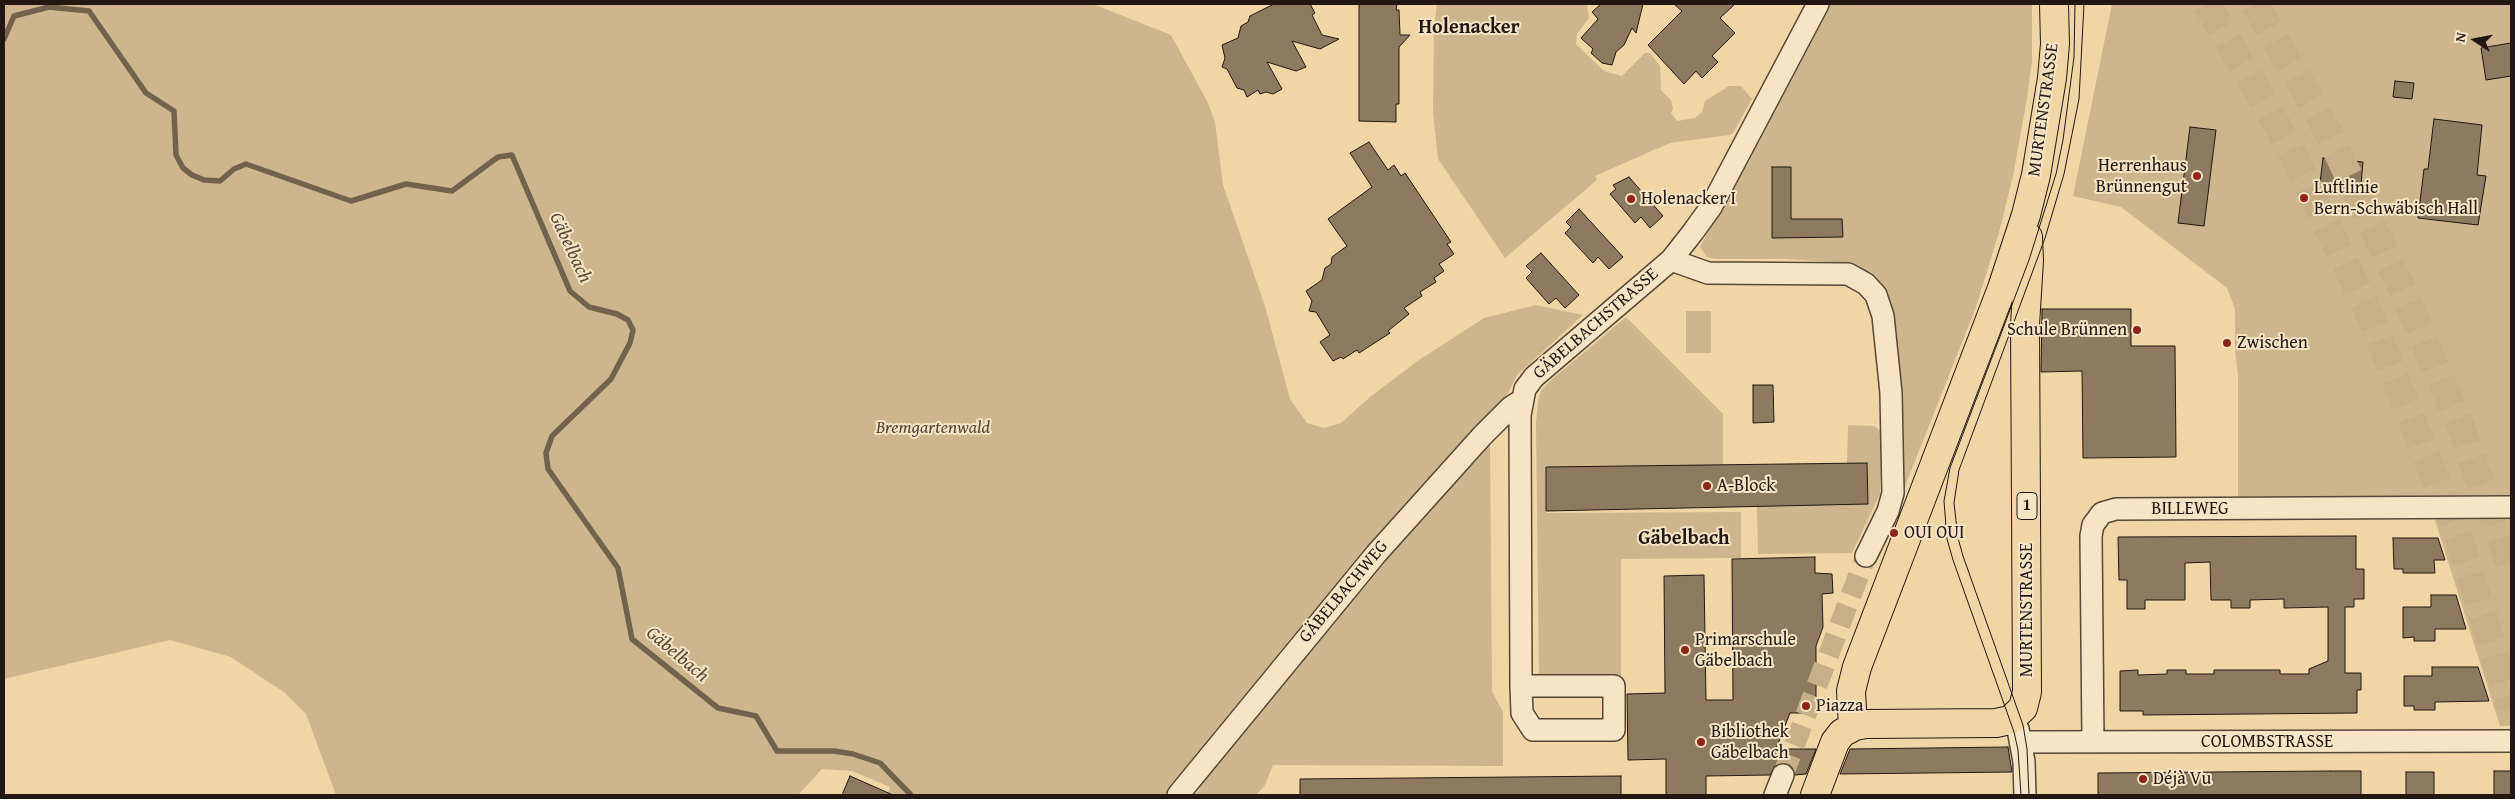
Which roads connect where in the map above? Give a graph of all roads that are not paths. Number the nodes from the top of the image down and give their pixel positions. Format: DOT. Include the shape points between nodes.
graph roads {
  1 [pos="1818,4"];
  2 [pos="2054,4"];
  3 [pos="2026,215"];
  4 [pos="1671,260"];
  5 [pos="1522,400"];
  6 [pos="2511,507"];
  7 [pos="1866,556"];
  8 [pos="1521,686"];
  9 [pos="2015,717"];
  10 [pos="1853,727"];
  11 [pos="2511,741"];
  12 [pos="2022,742"];
  13 [pos="2092,742"];
  14 [pos="1783,775"];
  15 [pos="1178,795"];
  16 [pos="1775,795"];
  17 [pos="1815,795"];
  18 [pos="2024,795"];
  1 -- 4 [label="street, GÄBELBACHSTRASSE" via="1711,207"];
  2 -- 3 [label="main road, MURTENSTRASSE / 1" via="2052,78"];
  3 -- 9 [label="main road, MURTENSTRASSE / 1" via="2029,260 2026,316 2027,692"];
  3 -- 10 [label="main road, MURTENSTRASSE / 1" via="2002,288 1857,667 1851,691"];
  4 -- 5 [label="street, GÄBELBACHSTRASSE" via="1534,377"];
  4 -- 7 [label="street" via="1708,273 1839,272 1862,281 1876,295 1883,316 1891,392 1893,493"];
  5 -- 8 [label="street, GÄBELBACHSTRASSE"];
  5 -- 15 [label="street, GÄBELBACHWEG" via="1482,436 1376,554"];
  6 -- 13 [label="street, BILLEWEG" via="2116,509 2102,513 2093,525 2091,536"];
  9 -- 10 [label="main road" via="1996,723 1865,724"];
  9 -- 12 [label="street"];
  10 -- 17 [label="main road" via="1834,742"];
  11 -- 13 [label="street, COLOMBSTRASSE"];
  12 -- 13 [label="street, COLOMBSTRASSE"];
  12 -- 18 [label="street"];
  14 -- 16 [label="street"];
}
